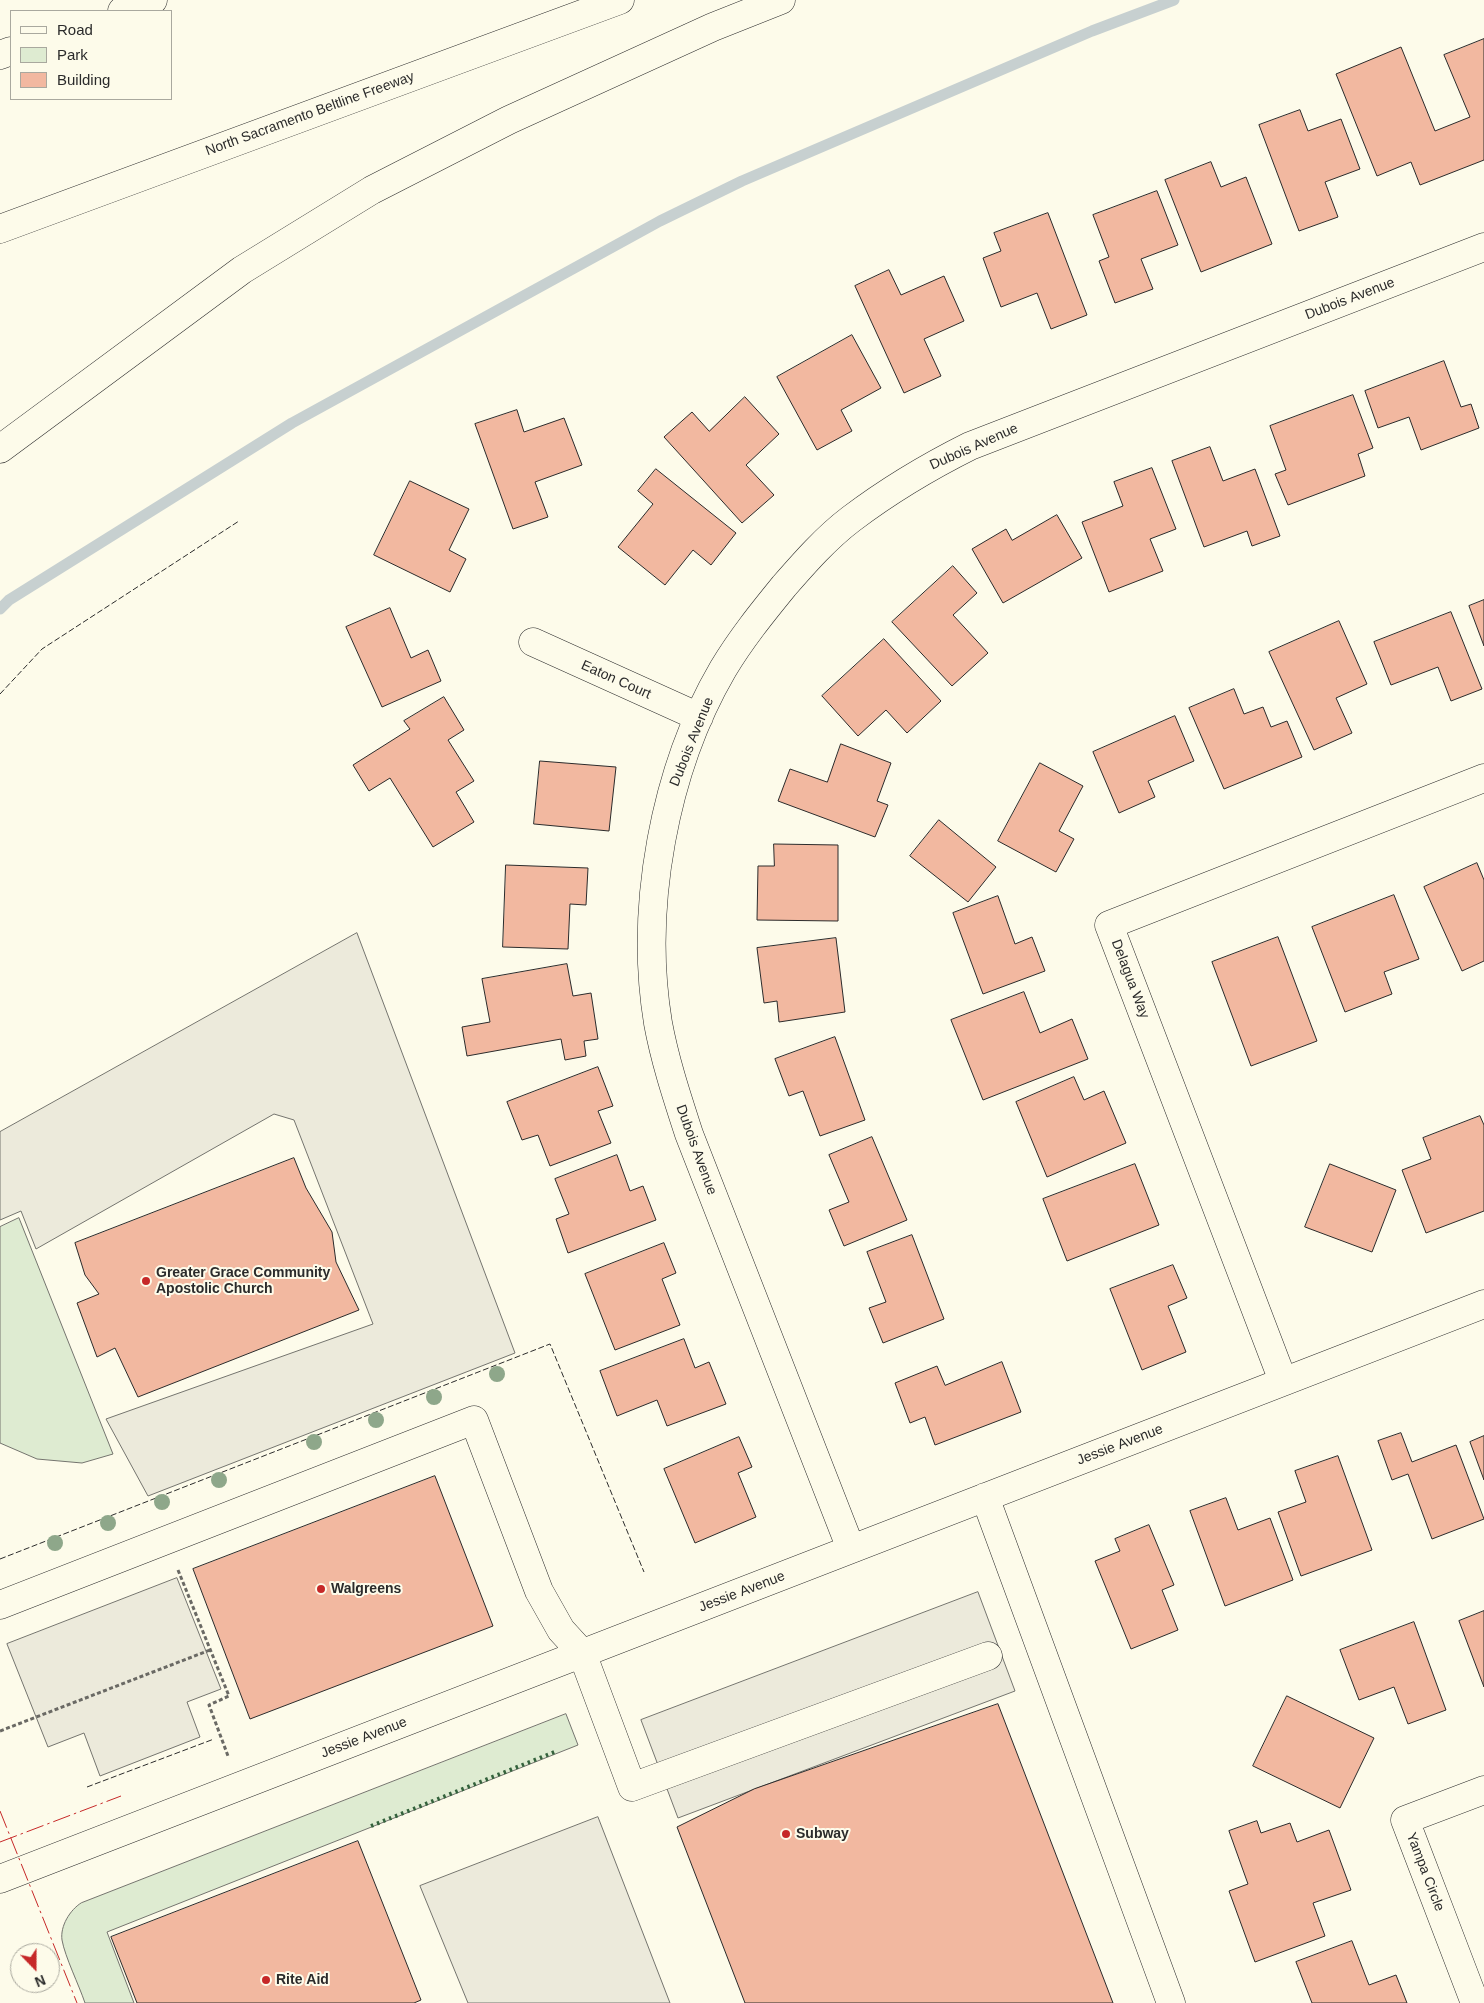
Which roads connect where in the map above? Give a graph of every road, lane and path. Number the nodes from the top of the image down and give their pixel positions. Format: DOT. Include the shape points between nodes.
graph roads {
  1 [pos="153,0"];
  2 [pos="620,0"];
  3 [pos="781,0"];
  4 [pos="125,10"];
  5 [pos="0,229"];
  6 [pos="1484,247"];
  7 [pos="5,447"];
  8 [pos="533,642"];
  9 [pos="699,717"];
  10 [pos="1484,778"];
  11 [pos="1484,1304"];
  12 [pos="1283,1381"];
  13 [pos="985,1497"];
  14 [pos="851,1549"];
  15 [pos="178,1569"];
  16 [pos="0,1605"];
  17 [pos="210,1650"];
  18 [pos="582,1654"];
  19 [pos="988,1656"];
  20 [pos="0,1731"];
  21 [pos="228,1757"];
  22 [pos="1484,1790"];
  23 [pos="0,1879"];
  24 [pos="1171,2003"];
  25 [pos="1475,2003"];
  1 -- 4 [label="main road"];
  2 -- 5 [label="main road, North Sacramento Beltline Freeway"];
  3 -- 7 [label="main road" via="712,27 526,112 372,190 242,270"];
  6 -- 9 [label="main road, Dubois Avenue" via="970,446 920,472 850,520 808,558 754,622 723,669"];
  8 -- 9 [label="main road, Eaton Court"];
  9 -- 14 [label="main road, Dubois Avenue" via="670,798 654,881 652,966 658,1022 670,1077 689,1134"];
  10 -- 12 [label="main road, Delagua Way" via="1109,925"];
  11 -- 12 [label="main road, Jessie Avenue"];
  12 -- 13 [label="main road, Jessie Avenue"];
  13 -- 14 [label="main road, Jessie Avenue"];
  13 -- 24 [label="main road"];
  14 -- 18 [label="main road, Jessie Avenue"];
  15 -- 17 [label="path"];
  16 -- 18 [label="main road" via="474,1420 539,1591 561,1630"];
  17 -- 20 [label="path"];
  17 -- 21 [label="path" via="229,1696 209,1705"];
  18 -- 19 [label="main road" via="632,1787"];
  18 -- 23 [label="main road, Jessie Avenue"];
  22 -- 25 [label="main road, Yampa Circle" via="1405,1820"];
}
